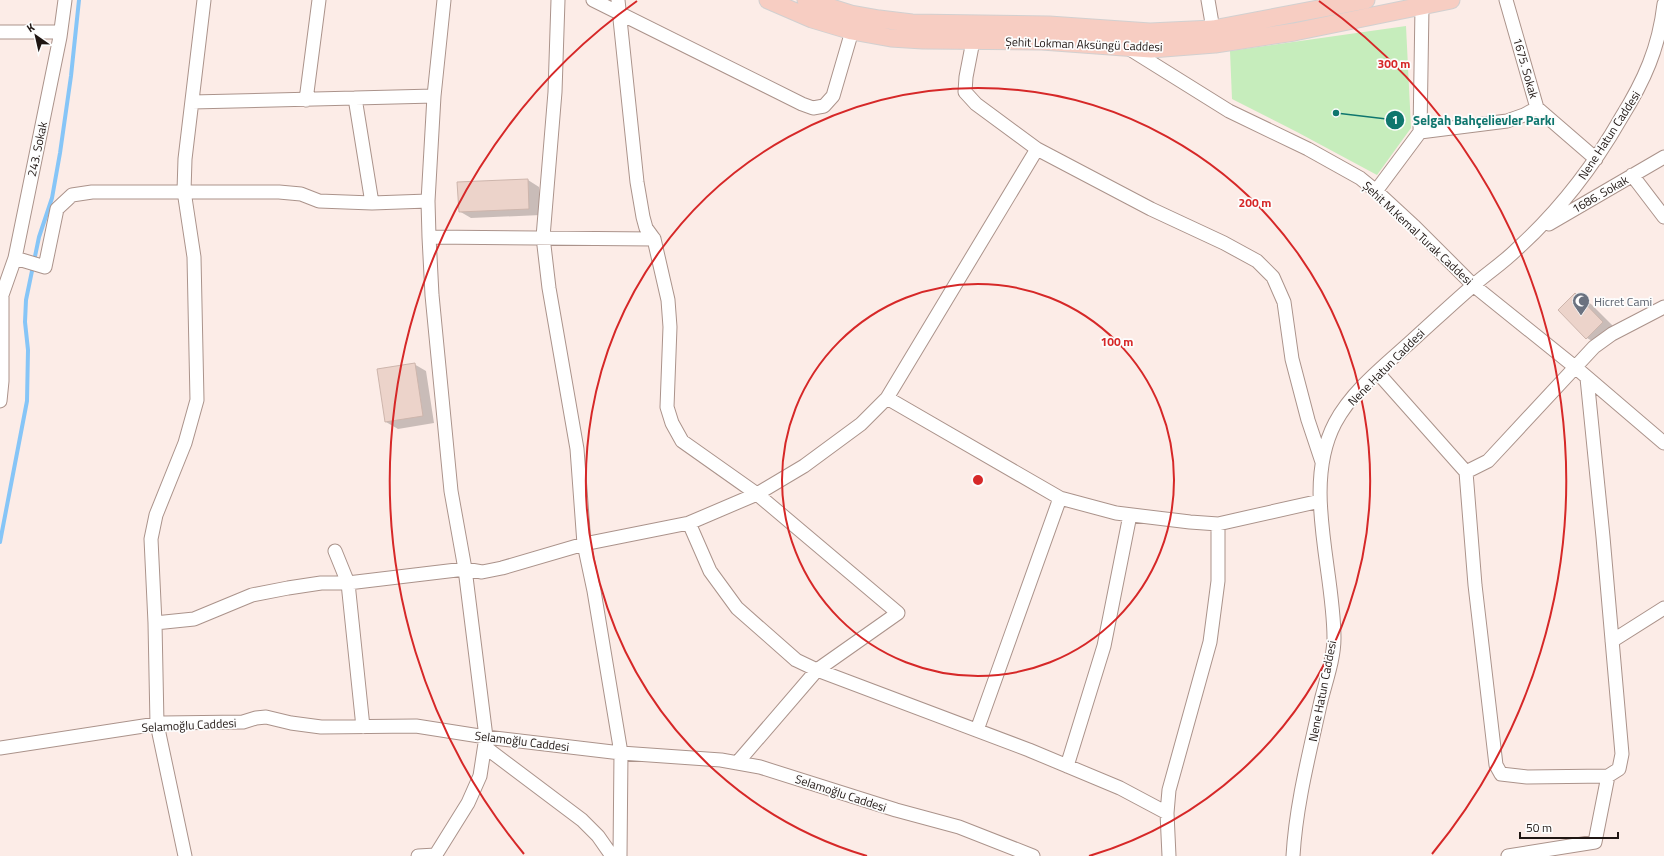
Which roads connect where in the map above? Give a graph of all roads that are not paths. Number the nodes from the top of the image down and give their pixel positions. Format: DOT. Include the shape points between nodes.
graph roads {
  1 [pos="65,0"];
  2 [pos="204,0"];
  3 [pos="319,0"];
  4 [pos="444,0"];
  5 [pos="558,0"];
  6 [pos="593,0"];
  7 [pos="618,0"];
  8 [pos="768,0"];
  9 [pos="806,0"];
  10 [pos="1208,0"];
  11 [pos="1366,0"];
  12 [pos="1450,0"];
  13 [pos="1506,0"];
  14 [pos="1664,4"];
  15 [pos="1422,7"];
  16 [pos="619,13"];
  17 [pos="1213,29"];
  18 [pos="852,31"];
  19 [pos="0,32"];
  20 [pos="60,32"];
  21 [pos="973,41"];
  22 [pos="1128,48"];
  23 [pos="434,96"];
  24 [pos="355,98"];
  25 [pos="306,100"];
  26 [pos="192,102"];
  27 [pos="1537,108"];
  28 [pos="1420,132"];
  29 [pos="1037,149"];
  30 [pos="1664,157"];
  31 [pos="1596,159"];
  32 [pos="1632,175"];
  33 [pos="1376,190"];
  34 [pos="184,192"];
  35 [pos="428,201"];
  36 [pos="372,203"];
  37 [pos="1664,217"];
  38 [pos="1536,232"];
  39 [pos="429,236"];
  40 [pos="543,237"];
  41 [pos="654,239"];
  42 [pos="15,258"];
  43 [pos="1473,285"];
  44 [pos="1,295"];
  45 [pos="1664,307"];
  46 [pos="1575,367"];
  47 [pos="1378,373"];
  48 [pos="1587,378"];
  49 [pos="887,398"];
  50 [pos="0,401"];
  51 [pos="1662,439"];
  52 [pos="1322,462"];
  53 [pos="1466,472"];
  54 [pos="756,494"];
  55 [pos="1060,498"];
  56 [pos="1320,502"];
  57 [pos="1130,515"];
  58 [pos="689,523"];
  59 [pos="1218,524"];
  60 [pos="584,544"];
  61 [pos="335,551"];
  62 [pos="465,569"];
  63 [pos="348,583"];
  64 [pos="1664,608"];
  65 [pos="155,623"];
  66 [pos="1612,641"];
  67 [pos="817,670"];
  68 [pos="156,724"];
  69 [pos="363,727"];
  70 [pos="977,730"];
  71 [pos="486,742"];
  72 [pos="0,748"];
  73 [pos="621,753"];
  74 [pos="737,763"];
  75 [pos="1068,766"];
  76 [pos="1608,776"];
  77 [pos="1167,813"];
  78 [pos="436,855"];
  79 [pos="186,856"];
  80 [pos="418,856"];
  81 [pos="612,856"];
  82 [pos="620,856"];
  83 [pos="1030,856"];
  84 [pos="1169,856"];
  85 [pos="1293,856"];
  86 [pos="1508,856"];
  1 -- 20 [label="street, 243. Sokak"];
  2 -- 26 [label="street"];
  3 -- 25 [label="street"];
  4 -- 23 [label="street"];
  5 -- 40 [label="street" via="555,92"];
  6 -- 16 [label="street"];
  7 -- 16 [label="street"];
  8 -- 18 [label="main road, Şehit Lokman Aksüngü Caddesi" via="812,19"];
  9 -- 17 [label="main road, Şehit Lokman Aksüngü Caddesi" via="851,14 912,23 1049,25 1150,32"];
  10 -- 17 [label="street"];
  11 -- 17 [label="main road, Şehit Lokman Aksüngü Caddesi"];
  12 -- 15 [label="main road, Şehit Lokman Aksüngü Caddesi"];
  13 -- 27 [label="street, 1675. Sokak"];
  14 -- 31 [label="street, Nene Hatun Caddesi" via="1658,40 1640,86"];
  15 -- 22 [label="main road, Şehit Lokman Aksüngü Caddesi" via="1294,32 1215,44 1151,49"];
  15 -- 28 [label="street"];
  16 -- 18 [label="street" via="814,108 824,106 832,96"];
  16 -- 41 [label="street" via="636,182 646,228"];
  18 -- 21 [label="main road, Şehit Lokman Aksüngü Caddesi" via="891,38"];
  19 -- 20 [label="street"];
  20 -- 42 [label="street, 243. Sokak"];
  21 -- 22 [label="main road, Şehit Lokman Aksüngü Caddesi" via="1042,41"];
  21 -- 29 [label="street" via="965,92 976,104"];
  22 -- 33 [label="street, Şehit M.Kemal Turak Caddesi" via="1228,111 1337,164"];
  23 -- 24 [label="street"];
  23 -- 35 [label="street"];
  24 -- 25 [label="street"];
  24 -- 36 [label="street"];
  25 -- 26 [label="street"];
  26 -- 34 [label="street"];
  27 -- 28 [label="street" via="1507,121"];
  27 -- 31 [label="street, 1675. Sokak"];
  28 -- 33 [label="street"];
  29 -- 49 [label="street"];
  29 -- 52 [label="street" via="1151,209 1224,242 1257,261 1274,277 1284,302 1292,359"];
  30 -- 32 [label="street, 1686. Sokak"];
  31 -- 38 [label="street, Nene Hatun Caddesi" via="1570,194"];
  32 -- 37 [label="street"];
  32 -- 38 [label="street, 1686. Sokak"];
  33 -- 43 [label="street, Şehit M.Kemal Turak Caddesi"];
  34 -- 36 [label="street" via="279,192 301,194 319,201"];
  34 -- 42 [label="street" via="92,192 72,195 57,209 45,267"];
  34 -- 65 [label="street" via="194,257 197,400 185,443 156,515 151,539"];
  35 -- 36 [label="street"];
  35 -- 39 [label="street"];
  38 -- 43 [label="street, Nene Hatun Caddesi"];
  39 -- 40 [label="street"];
  39 -- 62 [label="street" via="432,295 451,490"];
  40 -- 41 [label="street"];
  40 -- 60 [label="street" via="549,288 577,449"];
  41 -- 54 [label="street" via="668,300 670,327 667,407 672,424 682,441"];
  42 -- 44 [label="street, 243. Sokak"];
  43 -- 46 [label="street, Şehit M.Kemal Turak Caddesi"];
  43 -- 47 [label="street, Nene Hatun Caddesi"];
  44 -- 50 [label="street, 243. Sokak"];
  45 -- 46 [label="street" via="1612,334 1594,347"];
  46 -- 48 [label="street, Şehit M.Kemal Turak Caddesi"];
  46 -- 53 [label="street" via="1488,461"];
  47 -- 52 [label="street, Nene Hatun Caddesi" via="1354,397 1336,421"];
  47 -- 53 [label="street"];
  48 -- 51 [label="street, Şehit M.Kemal Turak Caddesi"];
  48 -- 66 [label="street"];
  49 -- 54 [label="street" via="861,424 804,466"];
  49 -- 55 [label="street"];
  52 -- 56 [label="street, Nene Hatun Caddesi"];
  53 -- 76 [label="street" via="1475,585 1496,765 1501,774 1527,777"];
  54 -- 58 [label="street"];
  54 -- 67 [label="street" via="898,613"];
  55 -- 57 [label="street"];
  55 -- 70 [label="street"];
  56 -- 59 [label="street"];
  56 -- 85 [label="street, Nene Hatun Caddesi" via="1334,640 1296,820"];
  57 -- 59 [label="street"];
  57 -- 75 [label="street" via="1104,646"];
  58 -- 60 [label="street"];
  58 -- 67 [label="street" via="710,571 737,608 796,660"];
  59 -- 77 [label="street" via="1218,581 1210,642 1169,790"];
  60 -- 62 [label="street" via="502,568 482,572"];
  60 -- 73 [label="street"];
  61 -- 63 [label="street"];
  62 -- 63 [label="street"];
  62 -- 71 [label="street"];
  63 -- 65 [label="street" via="321,583 252,595 194,619"];
  63 -- 69 [label="street"];
  64 -- 66 [label="street"];
  65 -- 68 [label="street"];
  66 -- 76 [label="street" via="1622,754 1619,769"];
  67 -- 70 [label="street"];
  67 -- 74 [label="street"];
  68 -- 69 [label="street, Selamoğlu Caddesi" via="243,722 266,717 321,727"];
  68 -- 72 [label="street, Selamoğlu Caddesi"];
  68 -- 79 [label="street"];
  69 -- 71 [label="street, Selamoğlu Caddesi" via="416,726"];
  70 -- 75 [label="street"];
  71 -- 73 [label="street, Selamoğlu Caddesi"];
  71 -- 78 [label="street" via="480,776 468,803"];
  71 -- 81 [label="street" via="582,820 598,836"];
  73 -- 74 [label="street, Selamoğlu Caddesi"];
  73 -- 82 [label="street"];
  74 -- 83 [label="street, Selamoğlu Caddesi" via="760,767 959,827"];
  75 -- 77 [label="street" via="1120,788"];
  76 -- 86 [label="street" via="1596,842"];
  77 -- 84 [label="street"];
  78 -- 80 [label="street"];
}
